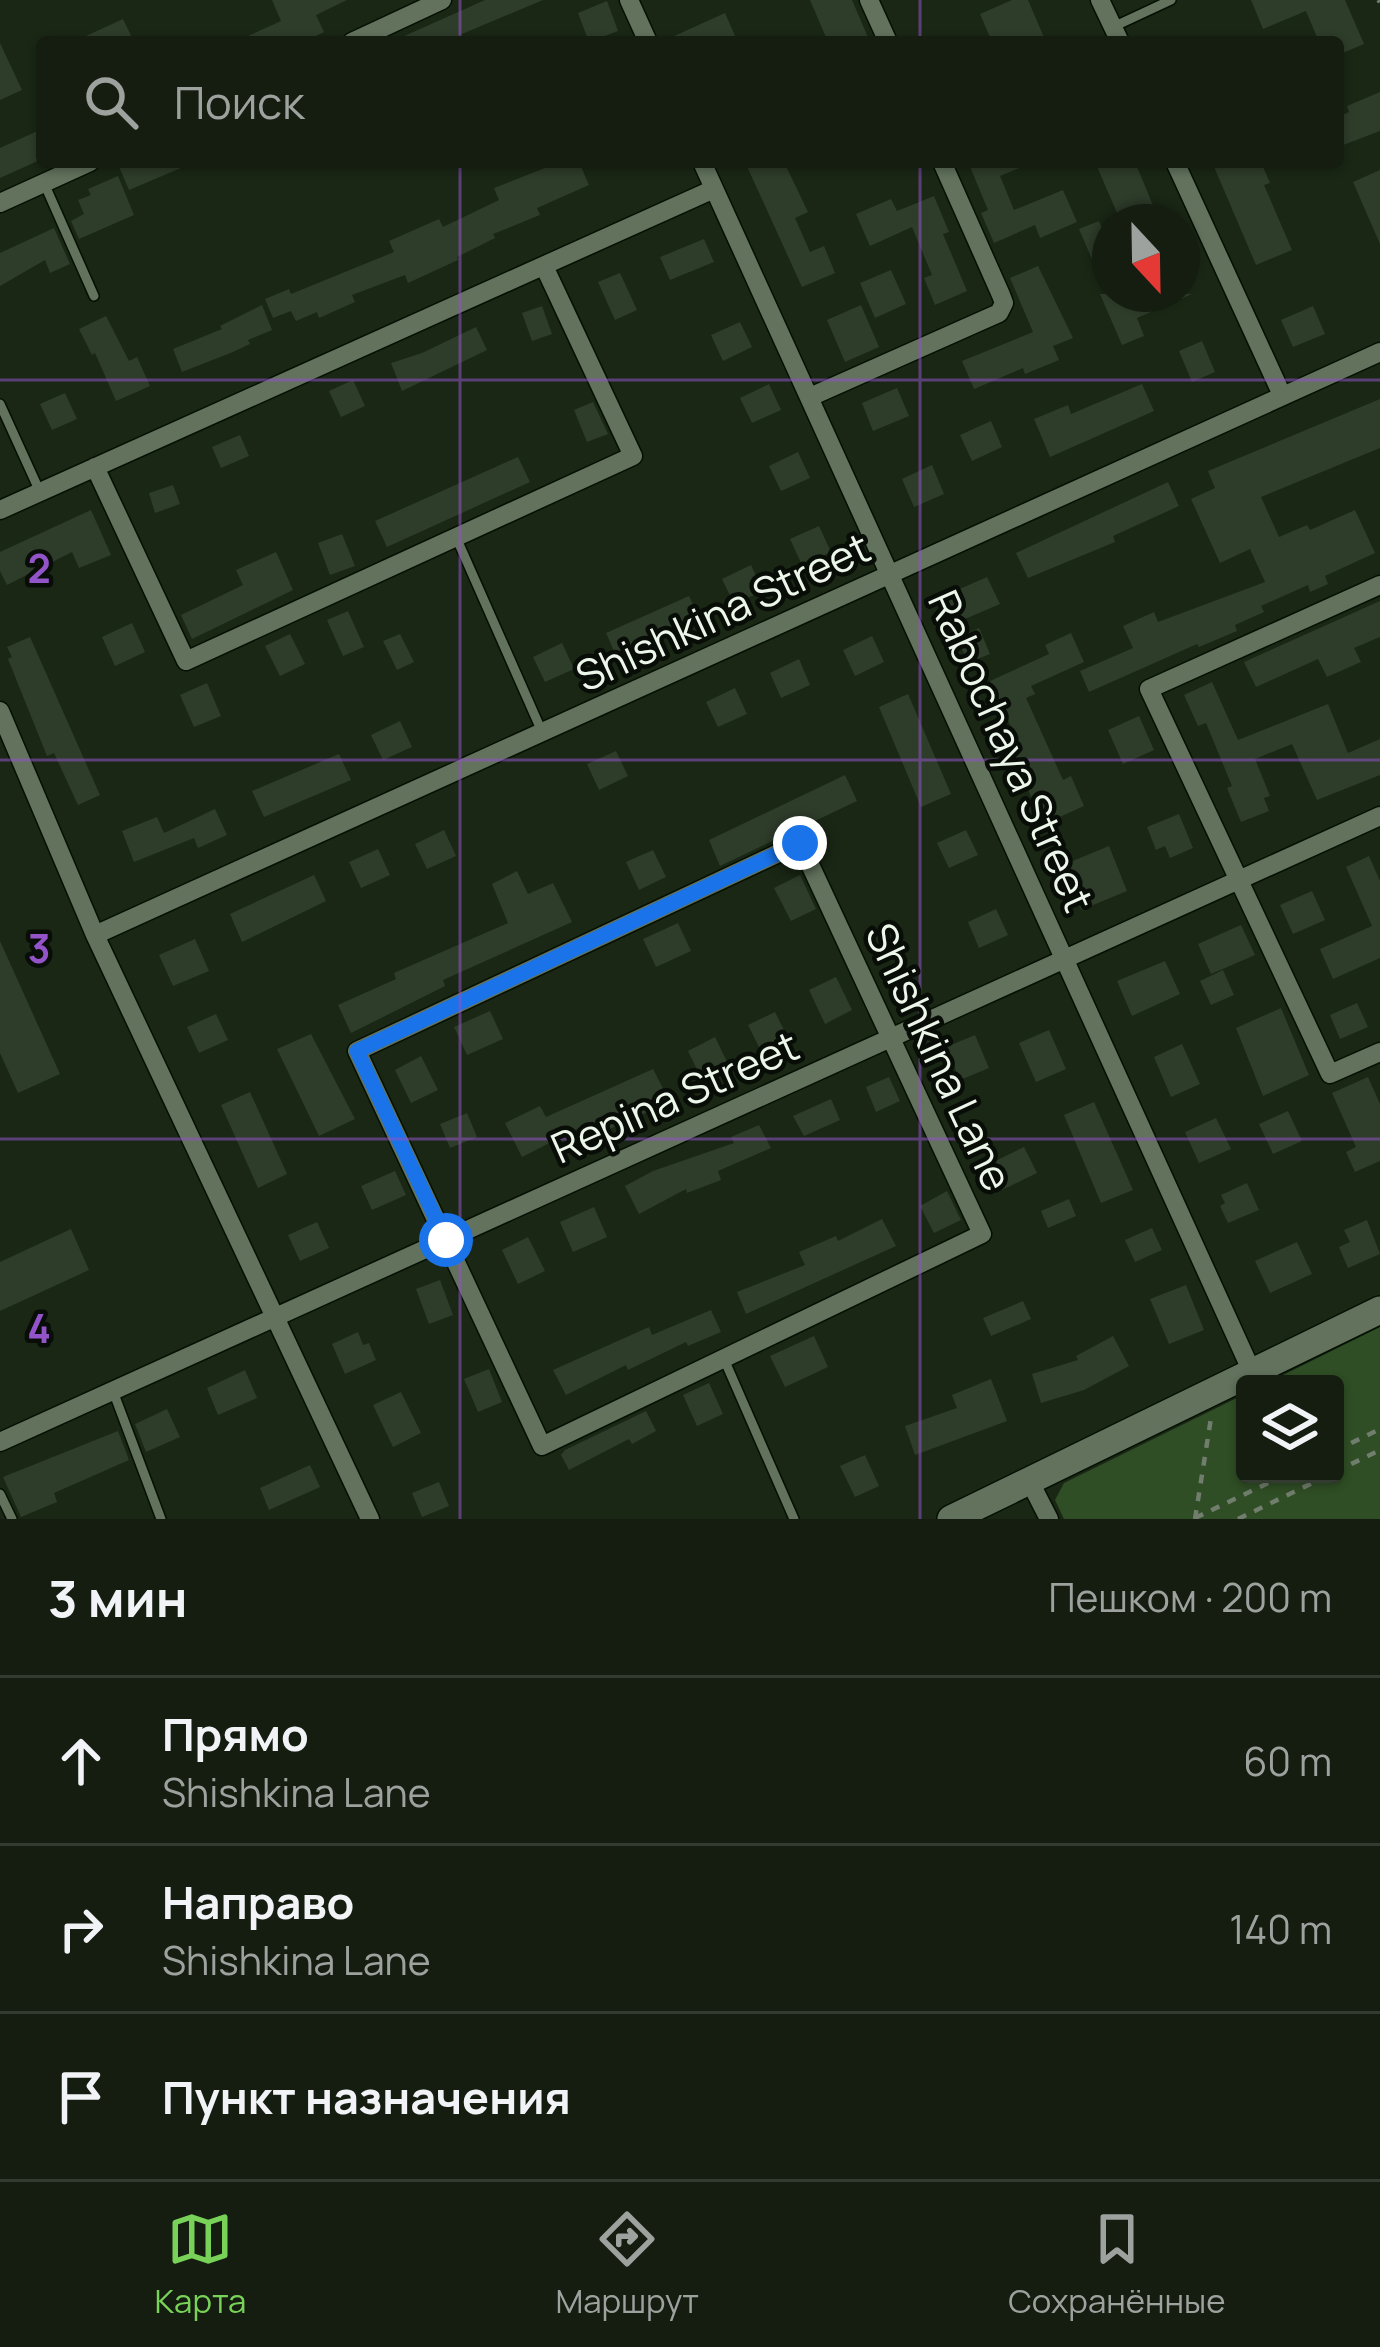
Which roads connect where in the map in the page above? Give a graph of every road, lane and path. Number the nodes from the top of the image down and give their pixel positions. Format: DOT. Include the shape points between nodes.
graph roads {
  1 [pos="442,0"];
  2 [pos="629,0"];
  3 [pos="869,0"];
  4 [pos="1100,0"];
  5 [pos="1171,0"];
  6 [pos="1116,34"];
  7 [pos="365,36"];
  8 [pos="645,36"];
  9 [pos="885,36"];
  10 [pos="77,168"];
  11 [pos="705,168"];
  12 [pos="945,168"];
  13 [pos="1178,168"];
  14 [pos="44,183"];
  15 [pos="714,189"];
  16 [pos="0,203"];
  17 [pos="544,266"];
  18 [pos="94,296"];
  19 [pos="1380,352"];
  20 [pos="1282,394"];
  21 [pos="810,397"];
  22 [pos="0,404"];
  23 [pos="94,467"];
  24 [pos="40,492"];
  25 [pos="0,510"];
  26 [pos="457,537"];
  27 [pos="893,574"];
  28 [pos="1380,585"];
  29 [pos="0,711"];
  30 [pos="543,734"];
  31 [pos="1380,816"];
  32 [pos="1237,882"];
  33 [pos="95,935"];
  34 [pos="1065,960"];
  35 [pos="891,1039"];
  36 [pos="1380,1052"];
  37 [pos="446,1240"];
  38 [pos="1380,1310"];
  39 [pos="278,1317"];
  40 [pos="724,1358"];
  41 [pos="1252,1372"];
  42 [pos="1216,1389"];
  43 [pos="113,1391"];
  44 [pos="1380,1430"];
  45 [pos="0,1442"];
  46 [pos="1344,1447"];
  47 [pos="1380,1450"];
  48 [pos="1344,1468"];
  49 [pos="1029,1480"];
  50 [pos="1268,1483"];
  51 [pos="1312,1483"];
  52 [pos="0,1494"];
  53 [pos="12,1519"];
  54 [pos="161,1519"];
  55 [pos="370,1519"];
  56 [pos="794,1519"];
  57 [pos="951,1519"];
  58 [pos="1049,1519"];
  59 [pos="1194,1519"];
  60 [pos="1238,1519"];
  1 -- 7 [label="street"];
  2 -- 8 [label="street"];
  3 -- 9 [label="street"];
  4 -- 6 [label="street"];
  5 -- 6 [label="lane"];
  10 -- 14 [label="street"];
  11 -- 15 [label="street, Rabochaya Street"];
  12 -- 21 [label="street" via="1001,295 1000,313"];
  13 -- 20 [label="street"];
  14 -- 16 [label="street"];
  14 -- 18 [label="lane"];
  15 -- 17 [label="street"];
  15 -- 21 [label="street, Rabochaya Street"];
  17 -- 23 [label="street"];
  17 -- 26 [label="street" via="632,456"];
  19 -- 20 [label="street, Shishkina Street"];
  20 -- 27 [label="street, Shishkina Street"];
  21 -- 27 [label="street, Rabochaya Street"];
  22 -- 24 [label="lane"];
  23 -- 24 [label="street"];
  23 -- 26 [label="street" via="186,661"];
  24 -- 25 [label="street"];
  26 -- 30 [label="lane"];
  27 -- 30 [label="street, Shishkina Street"];
  27 -- 34 [label="street, Rabochaya Street"];
  28 -- 32 [label="street" via="1149,689"];
  29 -- 33 [label="street"];
  30 -- 33 [label="street, Shishkina Street"];
  31 -- 32 [label="street, Repina Street"];
  32 -- 34 [label="street, Repina Street"];
  32 -- 36 [label="street" via="1330,1074"];
  33 -- 39 [label="street"];
  34 -- 35 [label="street, Repina Street"];
  34 -- 41 [label="street, Rabochaya Street"];
  35 -- 37 [label="street, Repina Street"];
  35 -- 37 [label="street, Shishkina Lane" via="800,843 357,1051"];
  35 -- 40 [label="street, Shishkina Lane" via="982,1234"];
  37 -- 39 [label="street, Repina Street"];
  37 -- 40 [label="street, Shishkina Lane" via="542,1445"];
  38 -- 41 [label="main road"];
  39 -- 43 [label="street, Repina Street"];
  39 -- 55 [label="street"];
  40 -- 56 [label="lane"];
  41 -- 42 [label="main road"];
  42 -- 49 [label="main road"];
  42 -- 59 [label="path"];
  43 -- 45 [label="street, Repina Street"];
  43 -- 54 [label="lane"];
  44 -- 46 [label="path"];
  47 -- 48 [label="path"];
  49 -- 57 [label="main road"];
  49 -- 58 [label="street"];
  50 -- 59 [label="path"];
  51 -- 60 [label="path"];
  52 -- 53 [label="lane"];
}
